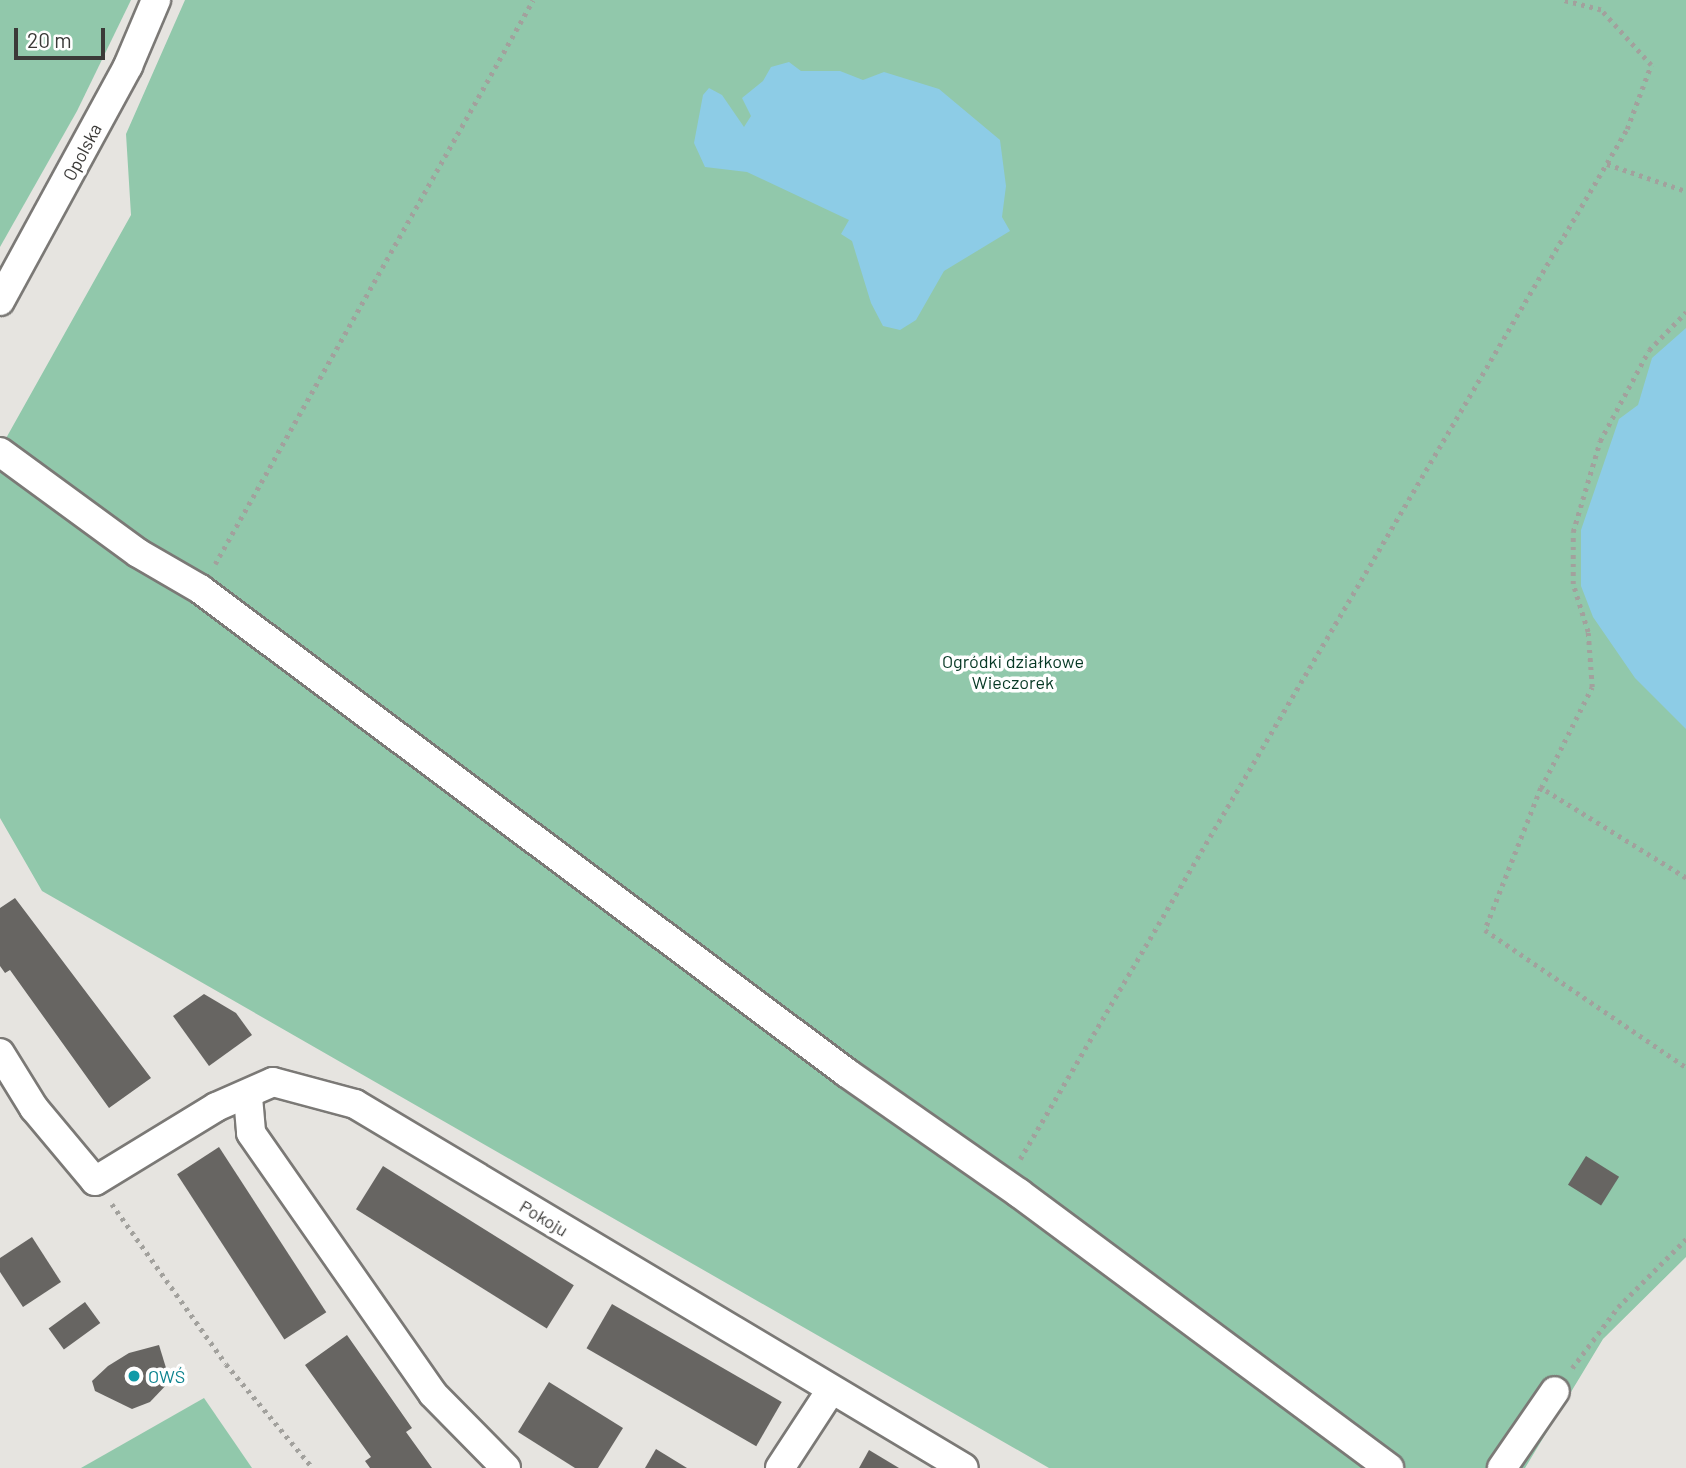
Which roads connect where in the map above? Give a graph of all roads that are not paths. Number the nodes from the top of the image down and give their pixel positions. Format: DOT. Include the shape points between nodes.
graph roads {
  1 [pos="156,0"];
  2 [pos="0,301"];
  3 [pos="0,452"];
  4 [pos="0,1053"];
  5 [pos="248,1097"];
  6 [pos="831,1390"];
  7 [pos="1555,1391"];
  8 [pos="506,1468"];
  9 [pos="779,1468"];
  10 [pos="964,1468"];
  11 [pos="1389,1468"];
  12 [pos="1502,1468"];
  1 -- 2 [label="street, Opolska" via="128,66"];
  3 -- 11 [label="street" via="138,553 200,589 847,1073 1006,1184"];
  4 -- 5 [label="street, Pokoju" via="34,1108 95,1181 216,1107"];
  5 -- 6 [label="street, Pokoju" via="273,1082 355,1104"];
  5 -- 8 [label="street" via="251,1133 433,1394"];
  6 -- 9 [label="street"];
  6 -- 10 [label="street, Pokoju"];
  7 -- 12 [label="street"];
}
